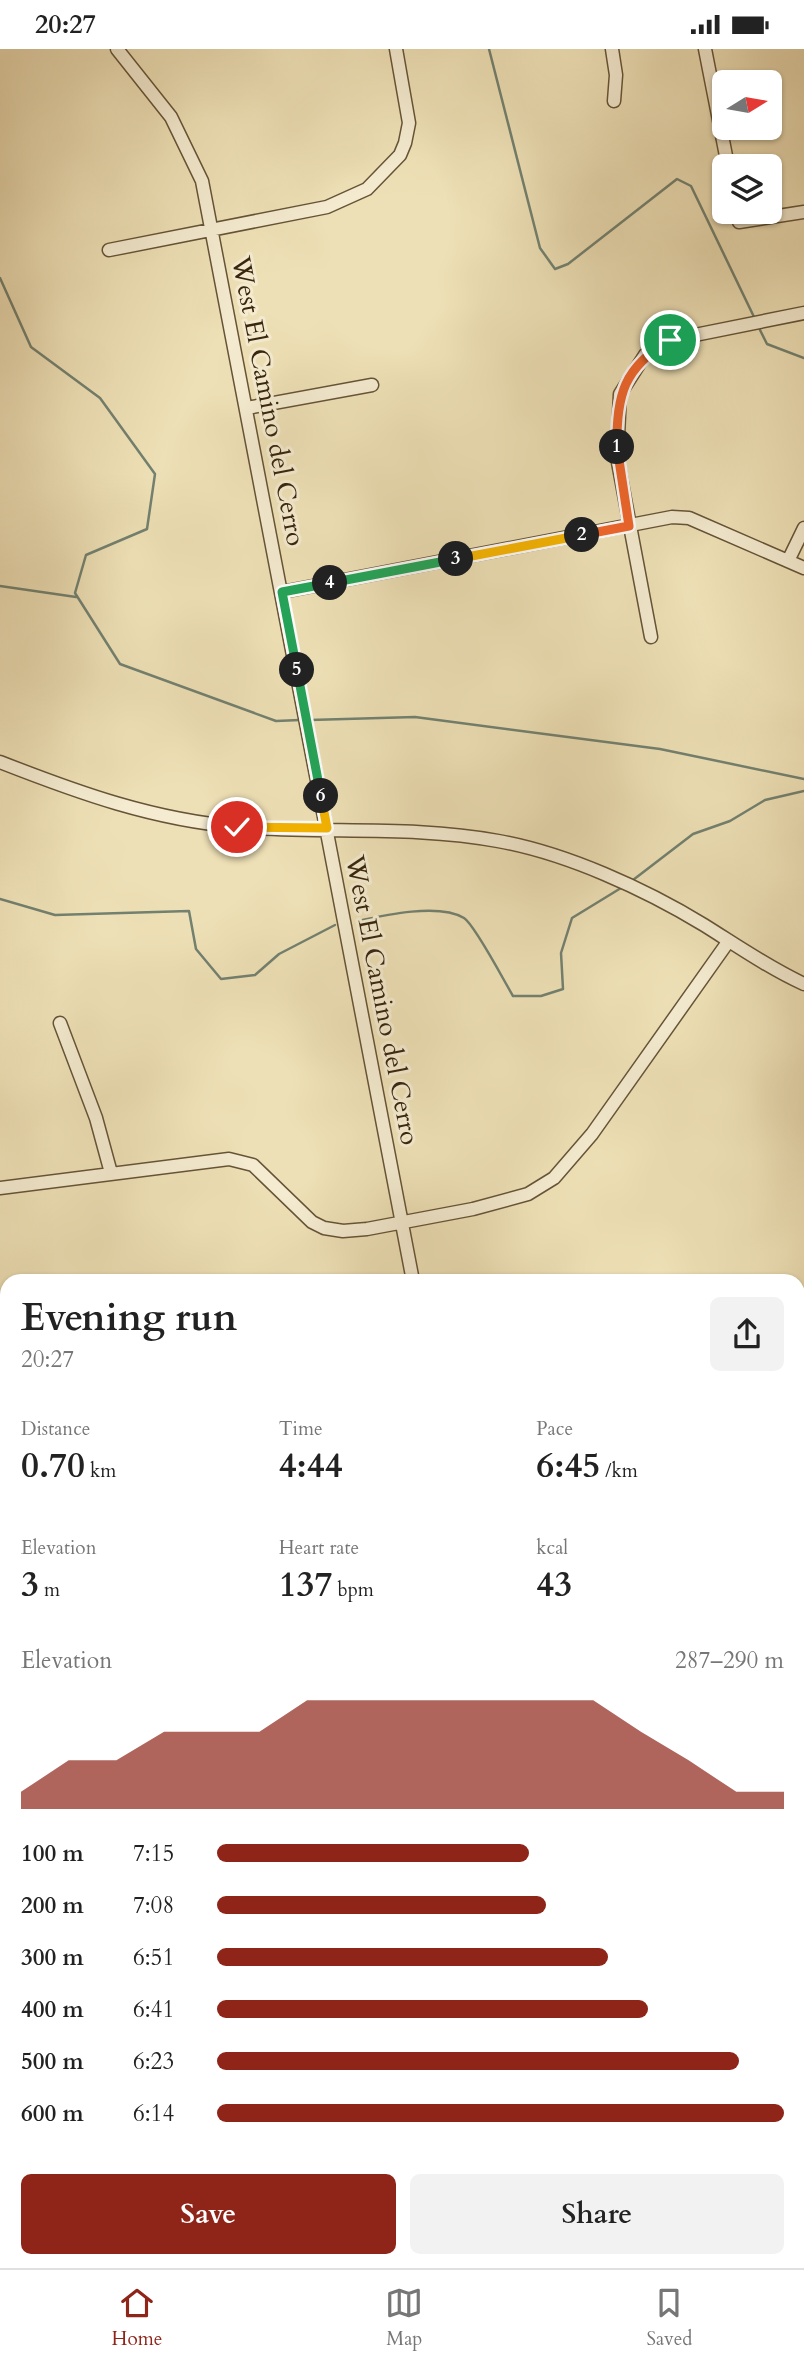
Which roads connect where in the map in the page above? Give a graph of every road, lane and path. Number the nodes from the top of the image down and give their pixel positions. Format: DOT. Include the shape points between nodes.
graph roads {
  1 [pos="117,49"];
  2 [pos="396,49"];
  3 [pos="612,49"];
  4 [pos="705,49"];
  5 [pos="614,101"];
  6 [pos="726,154"];
  7 [pos="804,212"];
  8 [pos="782,214"];
  9 [pos="213,229"];
  10 [pos="109,250"];
  11 [pos="804,313"];
  12 [pos="372,385"];
  13 [pos="247,408"];
  14 [pos="629,526"];
  15 [pos="804,528"];
  16 [pos="788,561"];
  17 [pos="804,568"];
  18 [pos="282,592"];
  19 [pos="651,637"];
  20 [pos="0,762"];
  21 [pos="327,828"];
  22 [pos="729,941"];
  23 [pos="804,985"];
  24 [pos="60,1023"];
  25 [pos="111,1173"];
  26 [pos="0,1188"];
  27 [pos="402,1223"];
  28 [pos="412,1274"];
  1 -- 9 [label="street, West El Camino del Cerro" via="155,95 186,144 202,181"];
  2 -- 9 [label="street" via="407,133 400,155 367,189 327,207"];
  3 -- 5 [label="street"];
  4 -- 6 [label="street"];
  7 -- 8 [label="street"];
  9 -- 10 [label="street"];
  9 -- 13 [label="street, West El Camino del Cerro"];
  11 -- 14 [label="street" via="670,340 645,355 620,394 616,426"];
  12 -- 13 [label="street"];
  13 -- 18 [label="street, West El Camino del Cerro"];
  14 -- 16 [label="street" via="688,518"];
  14 -- 18 [label="street"];
  14 -- 19 [label="street"];
  15 -- 16 [label="street"];
  16 -- 17 [label="street"];
  18 -- 21 [label="street, West El Camino del Cerro"];
  20 -- 21 [label="street" via="101,801 201,824"];
  21 -- 22 [label="street" via="499,841 554,856 649,894"];
  21 -- 27 [label="street, West El Camino del Cerro"];
  22 -- 23 [label="street"];
  22 -- 27 [label="street" via="607,1114 554,1178 513,1199"];
  24 -- 25 [label="street" via="96,1118"];
  25 -- 26 [label="street"];
  25 -- 27 [label="street" via="229,1159 253,1165 292,1205 324,1229"];
  27 -- 28 [label="street, West El Camino del Cerro"];
}
